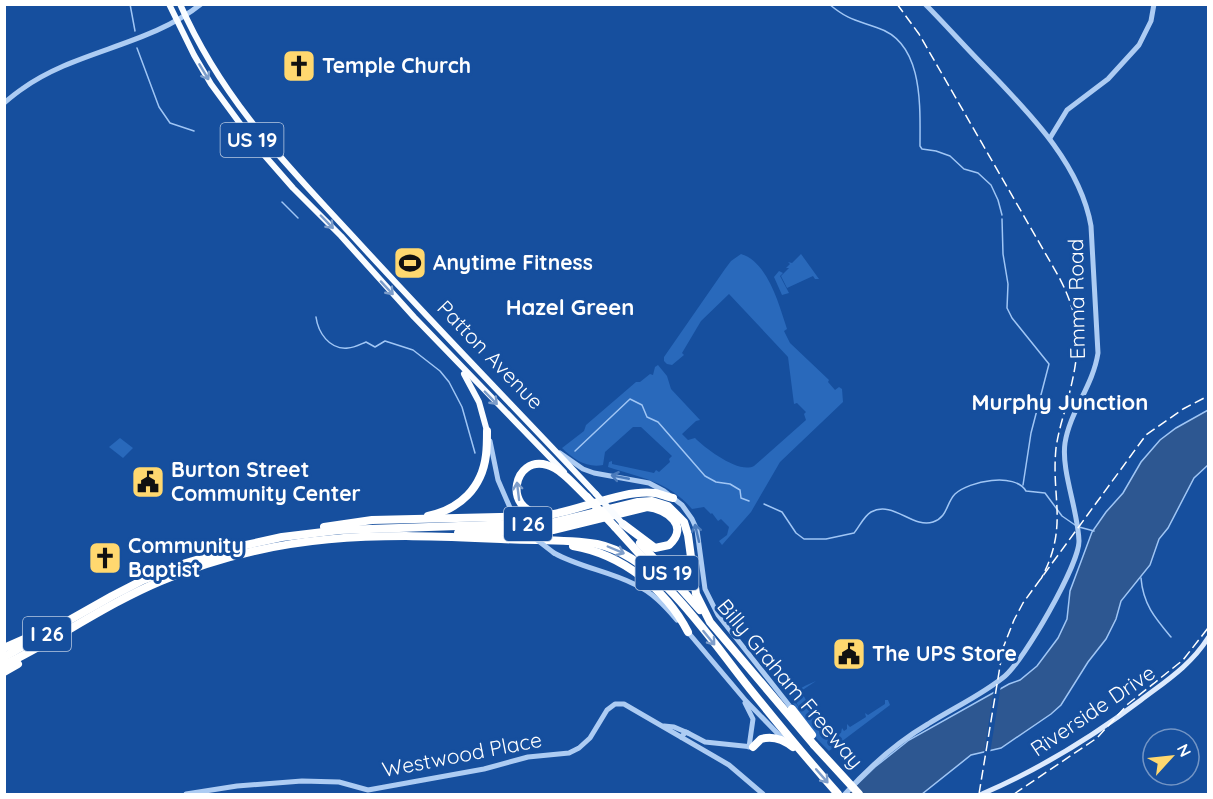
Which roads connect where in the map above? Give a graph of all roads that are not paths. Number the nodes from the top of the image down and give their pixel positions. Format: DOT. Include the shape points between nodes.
graph roads {
  1 [pos="169,4"];
  2 [pos="180,4"];
  3 [pos="201,4"];
  4 [pos="925,4"];
  5 [pos="1154,4"];
  6 [pos="185,16"];
  7 [pos="176,20"];
  8 [pos="4,103"];
  9 [pos="1050,138"];
  10 [pos="456,361"];
  11 [pos="487,431"];
  12 [pos="554,448"];
  13 [pos="587,497"];
  14 [pos="673,498"];
  15 [pos="563,513"];
  16 [pos="403,520"];
  17 [pos="619,525"];
  18 [pos="433,536"];
  19 [pos="259,542"];
  20 [pos="560,542"];
  21 [pos="672,592"];
  22 [pos="88,609"];
  23 [pos="86,618"];
  24 [pos="710,622"];
  25 [pos="688,632"];
  26 [pos="1209,638"];
  27 [pos="4,648"];
  28 [pos="1202,648"];
  29 [pos="1208,652"];
  30 [pos="4,657"];
  31 [pos="4,665"];
  32 [pos="4,672"];
  33 [pos="740,694"];
  34 [pos="792,709"];
  35 [pos="662,726"];
  36 [pos="688,733"];
  37 [pos="750,736"];
  38 [pos="681,737"];
  39 [pos="784,740"];
  40 [pos="733,744"];
  41 [pos="814,745"];
  42 [pos="751,747"];
  43 [pos="806,758"];
  44 [pos="186,795"];
  45 [pos="763,795"];
  46 [pos="838,795"];
  47 [pos="845,795"];
  48 [pos="858,795"];
  49 [pos="982,795"];
  1 -- 7 [label="main road, Patton Avenue / US 19"];
  2 -- 6 [label="main road, Patton Avenue / US 19"];
  3 -- 6 [label="street"];
  4 -- 9 [label="street, Emma Road"];
  5 -- 9 [label="street" via="1151,21 1139,45 1108,79 1067,110"];
  6 -- 7 [label="street"];
  6 -- 12 [label="main road, Patton Avenue / US 19" via="230,95 265,141"];
  7 -- 8 [label="street" via="50,74"];
  7 -- 10 [label="main road, Patton Avenue / US 19, one-way" via="211,84 258,148"];
  9 -- 47 [label="street, Emma Road" via="1083,200 1093,241 1098,353 1065,445 1078,548 1016,665 886,753"];
  10 -- 11 [label="main road, Patton Avenue" via="479,402"];
  10 -- 13 [label="main road, Patton Avenue / US 19, one-way"];
  11 -- 16 [label="highway" via="485,463 467,498 440,513"];
  11 -- 25 [label="street, Patton Avenue, bridge" via="498,480 511,510 532,536 554,553 644,589"];
  14 -- 12 [label="street, Patton Avenue, one-way" via="649,483 582,469"];
  12 -- 17 [label="main road, Patton Avenue / US 19, bridge"];
  15 -- 13 [label="highway, one-way" via="536,513 524,507 516,489 522,473 538,464 549,466"];
  13 -- 17 [label="highway, Patton Avenue / US 19, bridge"];
  14 -- 15 [label="highway" via="657,493 626,495"];
  34 -- 14 [label="street, Patton Avenue, one-way" via="709,600 695,524"];
  15 -- 16 [label="highway"];
  16 -- 19 [label="highway" via="307,529"];
  17 -- 18 [label="highway" via="655,548 669,546 677,535 672,518 647,507 554,530"];
  17 -- 21 [label="highway, Patton Avenue / US 19"];
  17 -- 24 [label="highway, Patton Avenue / US 19"];
  18 -- 20 [label="highway, Billy Graham Freeway / I 26"];
  18 -- 23 [label="highway, Billy Graham Freeway / I 26" via="339,537 246,552 162,580"];
  19 -- 22 [label="highway, Billy Graham Freeway / I 26" via="186,563"];
  19 -- 24 [label="highway, Billy Graham Freeway / I 26" via="353,529 551,523 652,501 668,506 684,522 696,594"];
  20 -- 21 [label="highway, Billy Graham Freeway / I 26, one-way" via="586,542 618,550 641,564"];
  20 -- 25 [label="highway" via="604,554 630,568 655,589"];
  21 -- 43 [label="highway, Billy Graham Freeway / I 26, one-way"];
  22 -- 27 [label="highway"];
  22 -- 30 [label="highway, Billy Graham Freeway / I 26"];
  23 -- 31 [label="highway, Billy Graham Freeway / I 26"];
  23 -- 32 [label="highway"];
  24 -- 41 [label="highway, Billy Graham Freeway / I 26"];
  25 -- 33 [label="street, Patton Avenue"];
  26 -- 28 [label="main road, Riverside Drive"];
  28 -- 29 [label="main road"];
  28 -- 49 [label="main road, Riverside Drive" via="1173,678 1111,723 1053,760"];
  33 -- 37 [label="street" via="753,719"];
  33 -- 39 [label="street, Patton Avenue"];
  34 -- 41 [label="highway"];
  35 -- 36 [label="street"];
  35 -- 38 [label="street"];
  35 -- 44 [label="street, Westwood Place" via="624,704 615,704 590,738 569,753 528,757 368,790 339,782 302,781"];
  36 -- 38 [label="street"];
  36 -- 40 [label="street" via="705,742"];
  37 -- 40 [label="street"];
  37 -- 42 [label="street"];
  38 -- 45 [label="street" via="729,765"];
  39 -- 42 [label="highway" via="766,737"];
  39 -- 43 [label="highway"];
  40 -- 42 [label="street"];
  41 -- 48 [label="highway, Billy Graham Freeway / I 26, bridge"];
  43 -- 46 [label="highway, Billy Graham Freeway / I 26, one-way"];
}
